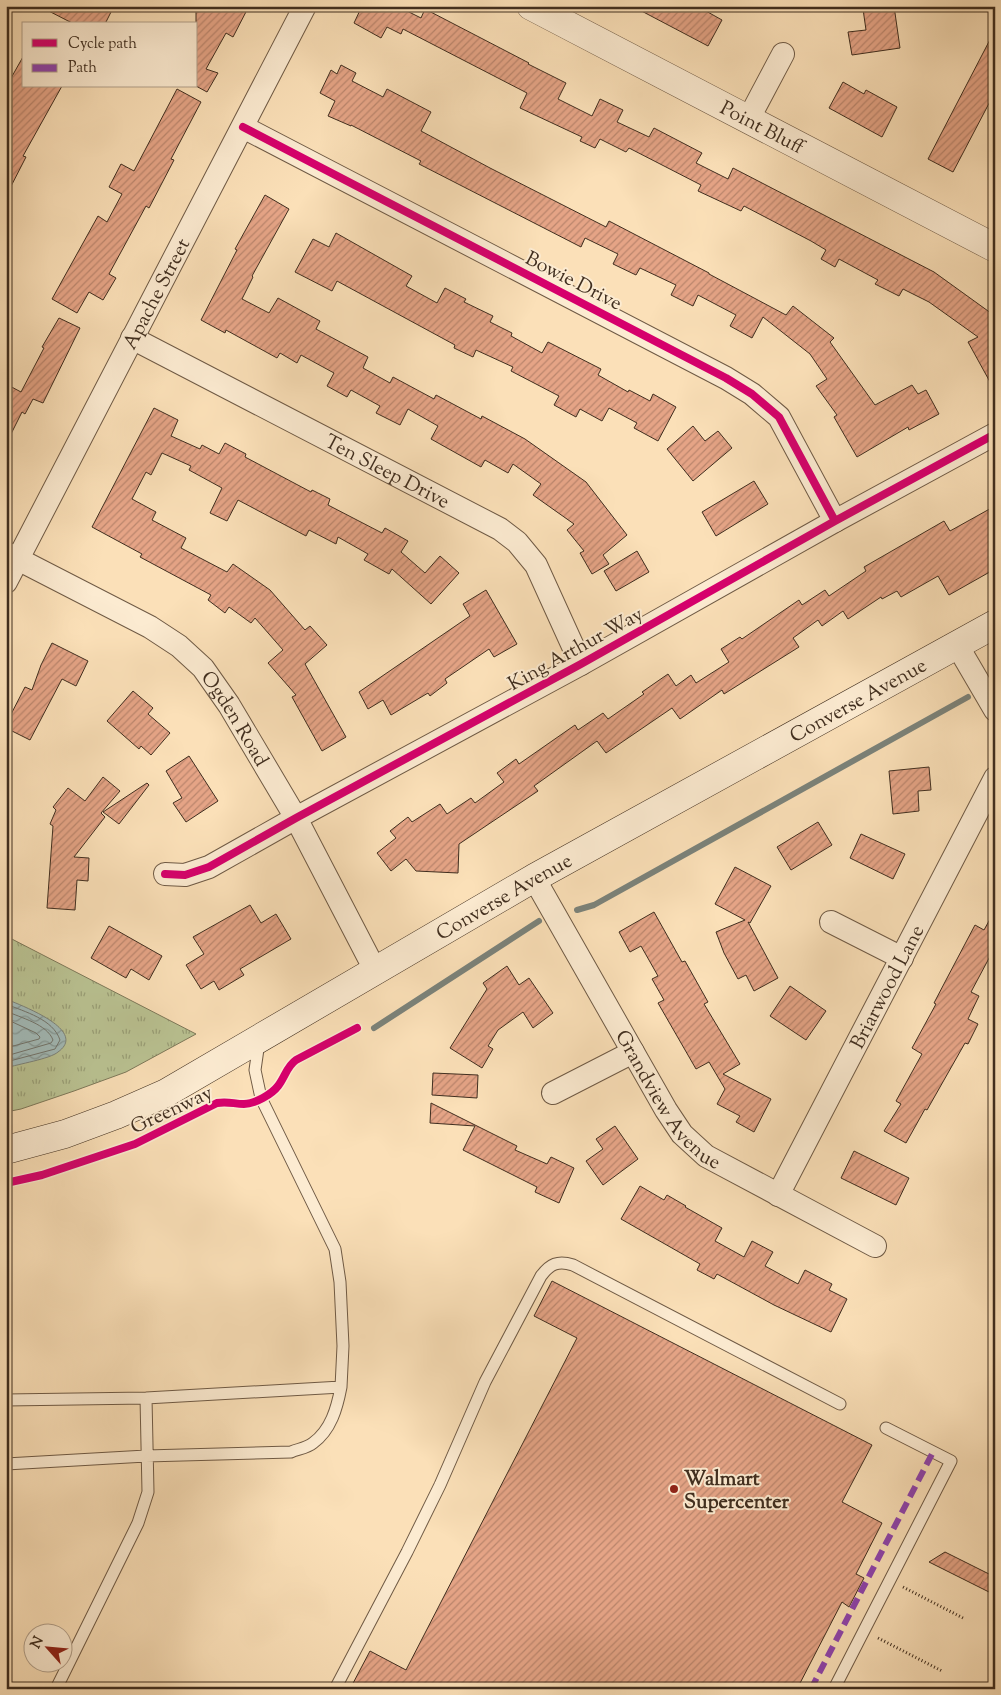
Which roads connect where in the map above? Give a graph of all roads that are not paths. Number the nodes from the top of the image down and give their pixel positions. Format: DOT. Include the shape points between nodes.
graph roads {
  1 [pos="305,6"];
  2 [pos="531,6"];
  3 [pos="783,54"];
  4 [pos="748,120"];
  5 [pos="243,127"];
  6 [pos="993,241"];
  7 [pos="132,338"];
  8 [pos="995,434"];
  9 [pos="835,521"];
  10 [pos="12,557"];
  11 [pos="6,582"];
  12 [pos="995,624"];
  13 [pos="957,645"];
  14 [pos="581,664"];
  15 [pos="995,710"];
  16 [pos="995,778"];
  17 [pos="296,818"];
  18 [pos="165,874"];
  19 [pos="534,878"];
  20 [pos="832,922"];
  21 [pos="902,958"];
  22 [pos="375,970"];
  23 [pos="260,1038"];
  24 [pos="633,1052"];
  25 [pos="553,1093"];
  26 [pos="6,1150"];
  27 [pos="778,1195"];
  28 [pos="875,1246"];
  29 [pos="341,1387"];
  30 [pos="146,1398"];
  31 [pos="6,1400"];
  32 [pos="840,1404"];
  33 [pos="886,1428"];
  34 [pos="146,1456"];
  35 [pos="6,1464"];
  36 [pos="56,1689"];
  37 [pos="335,1689"];
  38 [pos="834,1689"];
  1 -- 5 [label="street, Apache Street"];
  2 -- 4 [label="main road, Point Bluff"];
  3 -- 4 [label="street"];
  4 -- 6 [label="main road, Point Bluff"];
  5 -- 7 [label="street, Apache Street"];
  5 -- 9 [label="street, Bowie Drive" via="752,394 779,417"];
  7 -- 10 [label="street, Apache Street"];
  7 -- 14 [label="street, Ten Sleep Drive" via="500,529 517,542 536,565"];
  8 -- 9 [label="street, King Arthur Way"];
  9 -- 14 [label="street, King Arthur Way"];
  10 -- 11 [label="street, Apache Street"];
  10 -- 17 [label="street, Ogden Road" via="150,627 179,646 203,668 229,704"];
  12 -- 13 [label="main road, Converse Avenue"];
  13 -- 15 [label="street"];
  13 -- 19 [label="main road, Converse Avenue"];
  14 -- 17 [label="street, King Arthur Way"];
  16 -- 21 [label="street, Briarwood Lane"];
  17 -- 18 [label="street, King Arthur Way" via="209,867 185,875"];
  17 -- 22 [label="street, Ogden Road"];
  19 -- 22 [label="main road, Converse Avenue"];
  19 -- 24 [label="street, Grandview Avenue"];
  20 -- 21 [label="street"];
  21 -- 27 [label="street, Briarwood Lane"];
  22 -- 23 [label="main road, Converse Avenue"];
  23 -- 26 [label="main road, Converse Avenue" via="166,1093 65,1134"];
  23 -- 29 [label="lane" via="255,1063 262,1098 335,1249 343,1337"];
  24 -- 25 [label="street"];
  24 -- 27 [label="street, Grandview Avenue" via="682,1134 706,1156"];
  27 -- 28 [label="street, Grandview Avenue"];
  29 -- 30 [label="lane"];
  29 -- 34 [label="lane" via="338,1404 325,1431 312,1444 291,1452"];
  30 -- 31 [label="lane"];
  30 -- 34 [label="lane"];
  32 -- 37 [label="lane" via="573,1265 552,1264 541,1276 485,1382 440,1485"];
  33 -- 38 [label="lane" via="951,1461"];
  34 -- 35 [label="lane"];
  34 -- 36 [label="lane" via="148,1492 138,1523"];
}
